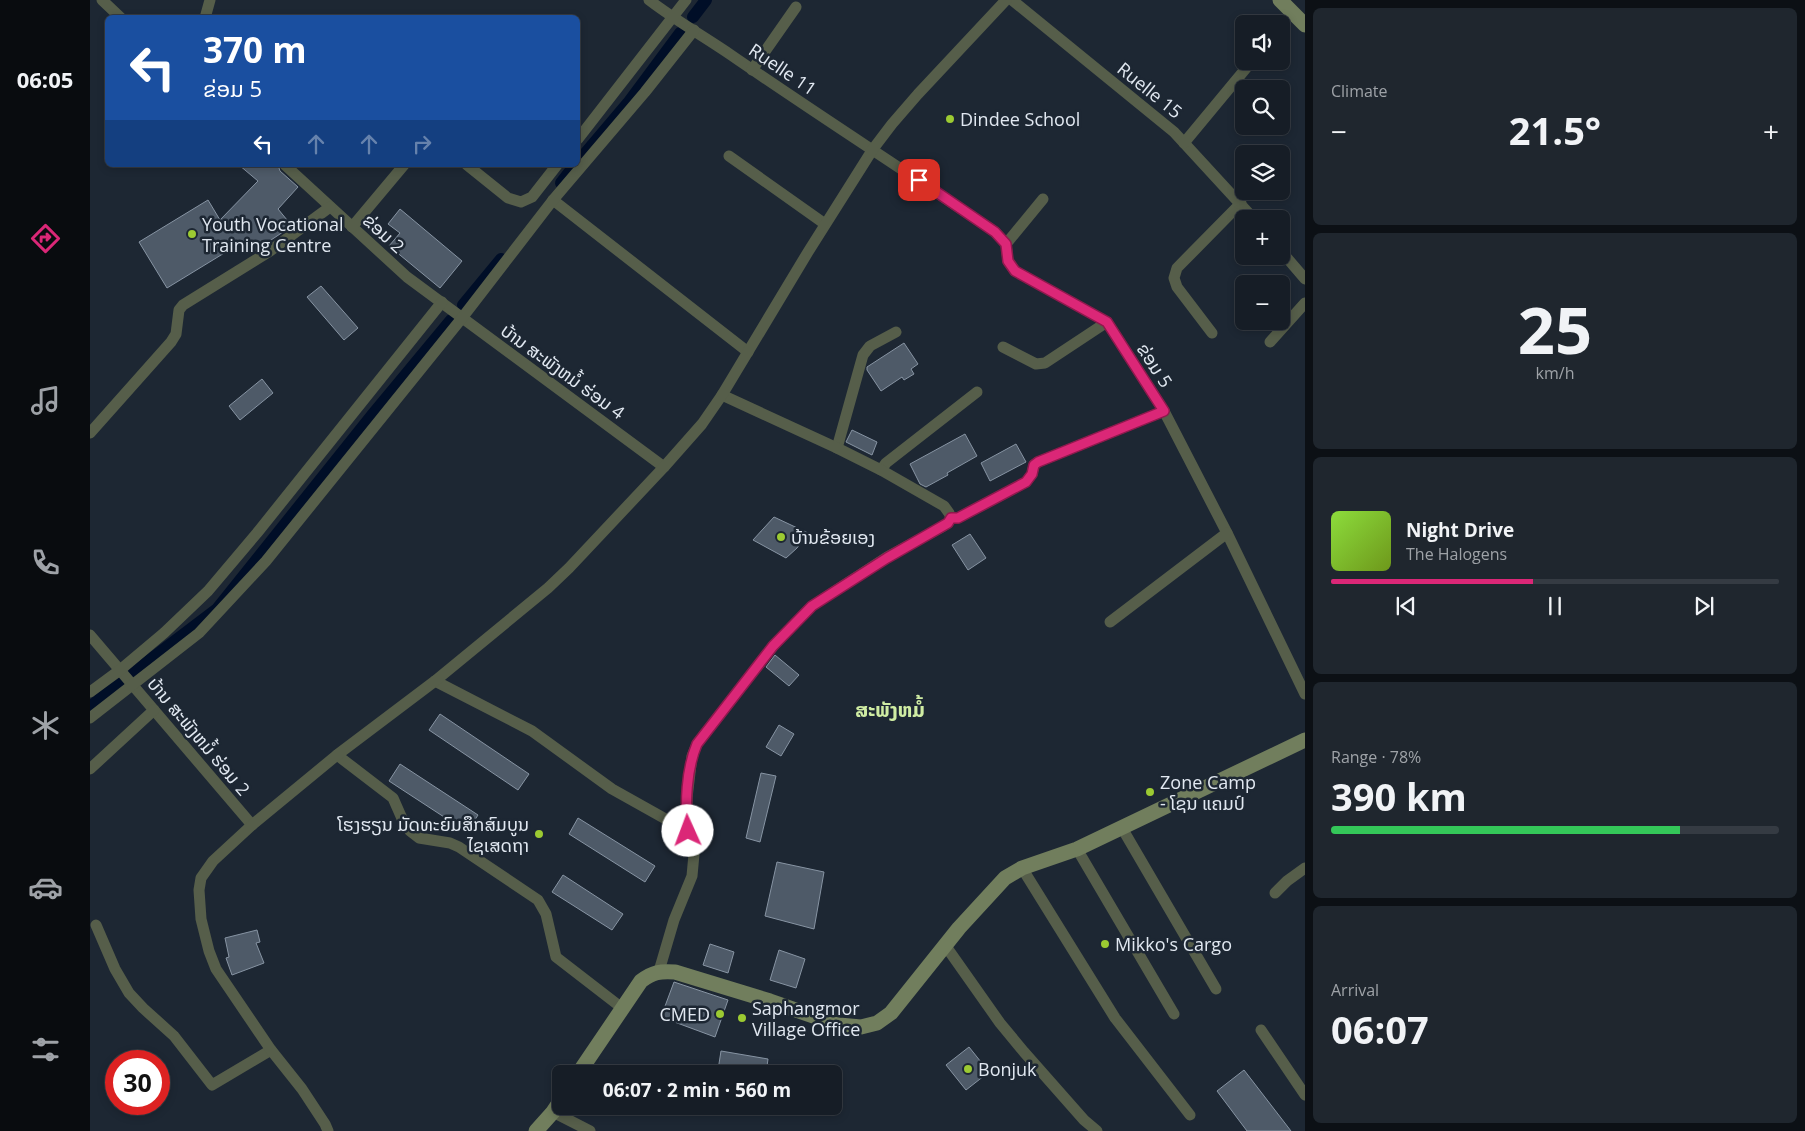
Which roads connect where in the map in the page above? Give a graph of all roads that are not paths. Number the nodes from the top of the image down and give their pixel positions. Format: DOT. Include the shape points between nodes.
graph roads {
  1 [pos="102,0"];
  2 [pos="210,0"];
  3 [pos="649,0"];
  4 [pos="686,0"];
  5 [pos="1006,0"];
  6 [pos="1012,0"];
  7 [pos="1280,0"];
  8 [pos="796,7"];
  9 [pos="118,15"];
  10 [pos="206,15"];
  11 [pos="673,18"];
  12 [pos="1305,23"];
  13 [pos="694,30"];
  14 [pos="752,70"];
  15 [pos="1245,70"];
  16 [pos="580,136"];
  17 [pos="1184,143"];
  18 [pos="873,149"];
  19 [pos="729,156"];
  20 [pos="287,167"];
  21 [pos="402,167"];
  22 [pos="469,167"];
  23 [pos="555,167"];
  24 [pos="1043,199"];
  25 [pos="553,200"];
  26 [pos="1241,203"];
  27 [pos="330,207"];
  28 [pos="1247,210"];
  29 [pos="825,224"];
  30 [pos="352,227"];
  31 [pos="1006,244"];
  32 [pos="1290,262"];
  33 [pos="1305,279"];
  34 [pos="442,302"];
  35 [pos="1305,303"];
  36 [pos="462,318"];
  37 [pos="1107,322"];
  38 [pos="896,332"];
  39 [pos="1212,333"];
  40 [pos="1270,342"];
  41 [pos="1003,347"];
  42 [pos="748,352"];
  43 [pos="977,392"];
  44 [pos="722,395"];
  45 [pos="1164,411"];
  46 [pos="90,434"];
  47 [pos="837,448"];
  48 [pos="664,467"];
  49 [pos="881,470"];
  50 [pos="951,518"];
  51 [pos="1227,533"];
  52 [pos="1110,622"];
  53 [pos="90,635"];
  54 [pos="120,670"];
  55 [pos="436,680"];
  56 [pos="132,684"];
  57 [pos="90,692"];
  58 [pos="1305,694"];
  59 [pos="154,710"];
  60 [pos="90,718"];
  61 [pos="1305,740"];
  62 [pos="337,755"];
  63 [pos="90,769"];
  64 [pos="252,825"];
  65 [pos="1122,828"];
  66 [pos="688,831"];
  67 [pos="1077,849"];
  68 [pos="1022,868"];
  69 [pos="1305,868"];
  70 [pos="1275,893"];
  71 [pos="96,925"];
  72 [pos="945,945"];
  73 [pos="659,971"];
  74 [pos="1216,989"];
  75 [pos="622,1008"];
  76 [pos="1174,1014"];
  77 [pos="1261,1030"];
  78 [pos="271,1050"];
  79 [pos="584,1065"];
  80 [pos="1305,1095"];
  81 [pos="552,1113"];
  82 [pos="559,1115"];
  83 [pos="1190,1115"];
  84 [pos="328,1131"];
  85 [pos="536,1131"];
  86 [pos="590,1131"];
  87 [pos="1097,1131"];
  1 -- 9 [label="street"];
  2 -- 10 [label="street"];
  3 -- 11 [label="street, Ruelle 11"];
  4 -- 11 [label="street"];
  5 -- 18 [label="street"];
  6 -- 17 [label="street, Ruelle 15"];
  7 -- 12 [label="street"];
  8 -- 14 [label="street"];
  11 -- 13 [label="street, Ruelle 11"];
  11 -- 16 [label="street"];
  13 -- 14 [label="street, Ruelle 11"];
  13 -- 25 [label="street"];
  14 -- 18 [label="street, Ruelle 11"];
  15 -- 17 [label="street"];
  17 -- 26 [label="street, Ruelle 15"];
  18 -- 29 [label="street"];
  18 -- 31 [label="street" via="995,232"];
  19 -- 29 [label="street"];
  20 -- 27 [label="street, ຂ່ອມ 2"];
  21 -- 30 [label="street"];
  22 -- 23 [label="street" via="508,198 521,202 532,197"];
  24 -- 31 [label="street"];
  25 -- 36 [label="street"];
  25 -- 42 [label="street"];
  26 -- 28 [label="street, Ruelle 15"];
  26 -- 39 [label="street" via="1177,268 1174,278 1176,287"];
  27 -- 30 [label="street, ຂ່ອມ 2"];
  27 -- 46 [label="street" via="270,251 183,305 171,342"];
  29 -- 42 [label="street"];
  30 -- 34 [label="street, ຂ່ອມ 2" via="407,277"];
  31 -- 37 [label="street, ຂ່ອມ 5" via="1008,261 1015,271"];
  32 -- 33 [label="street"];
  34 -- 36 [label="street, ບ້ານ ສະພັງຫມໍ້ ຮ່ອມ 4"];
  34 -- 54 [label="street" via="208,591"];
  35 -- 40 [label="street"];
  36 -- 48 [label="street, ບ້ານ ສະພັງຫມໍ້ ຮ່ອມ 4"];
  36 -- 56 [label="street" via="260,568 199,633"];
  37 -- 41 [label="street" via="1045,363 1036,364"];
  37 -- 45 [label="street, ຂ່ອມ 5"];
  38 -- 47 [label="street" via="870,346 863,355"];
  42 -- 44 [label="street"];
  43 -- 49 [label="street"];
  44 -- 47 [label="street"];
  44 -- 48 [label="street" via="702,424"];
  45 -- 50 [label="street" via="1038,462 1026,482 958,518"];
  45 -- 51 [label="street, ຂ່ອມ 5"];
  47 -- 49 [label="street"];
  48 -- 55 [label="street" via="548,588"];
  49 -- 50 [label="street" via="944,506"];
  50 -- 66 [label="street" via="948,523 812,606 773,646 694,750 687,798"];
  51 -- 52 [label="street"];
  51 -- 58 [label="street, ຂ່ອມ 5"];
  53 -- 54 [label="street, ບ້ານ ສະພັງຫມໍ້ ຮ່ອມ 2"];
  54 -- 56 [label="street, ບ້ານ ສະພັງຫມໍ້ ຮ່ອມ 2"];
  54 -- 57 [label="street"];
  55 -- 62 [label="street"];
  55 -- 66 [label="street" via="532,731 612,789"];
  56 -- 59 [label="street, ບ້ານ ສະພັງຫມໍ້ ຮ່ອມ 2"];
  56 -- 60 [label="street"];
  59 -- 63 [label="street"];
  59 -- 64 [label="street, ບ້ານ ສະພັງຫມໍ້ ຮ່ອມ 2"];
  61 -- 65 [label="street"];
  62 -- 64 [label="street"];
  62 -- 75 [label="street" via="393,798 404,823 419,838 459,847 538,900 546,914 556,957"];
  64 -- 78 [label="street" via="213,861 201,878 199,901 216,969"];
  65 -- 67 [label="street"];
  65 -- 74 [label="street"];
  66 -- 73 [label="street" via="694,854 692,876 674,920"];
  67 -- 68 [label="street"];
  67 -- 76 [label="street"];
  68 -- 72 [label="street" via="1005,878"];
  68 -- 83 [label="street" via="1115,1018"];
  69 -- 70 [label="street"];
  71 -- 78 [label="street" via="129,993 174,1036 212,1084"];
  72 -- 73 [label="street" via="891,1013 877,1023 861,1027 839,1025 675,972"];
  72 -- 87 [label="street" via="1000,1023"];
  73 -- 75 [label="street" via="641,981"];
  75 -- 79 [label="street"];
  77 -- 80 [label="street"];
  78 -- 84 [label="street" via="302,1089"];
  81 -- 85 [label="street"];
  82 -- 86 [label="street"];
}
